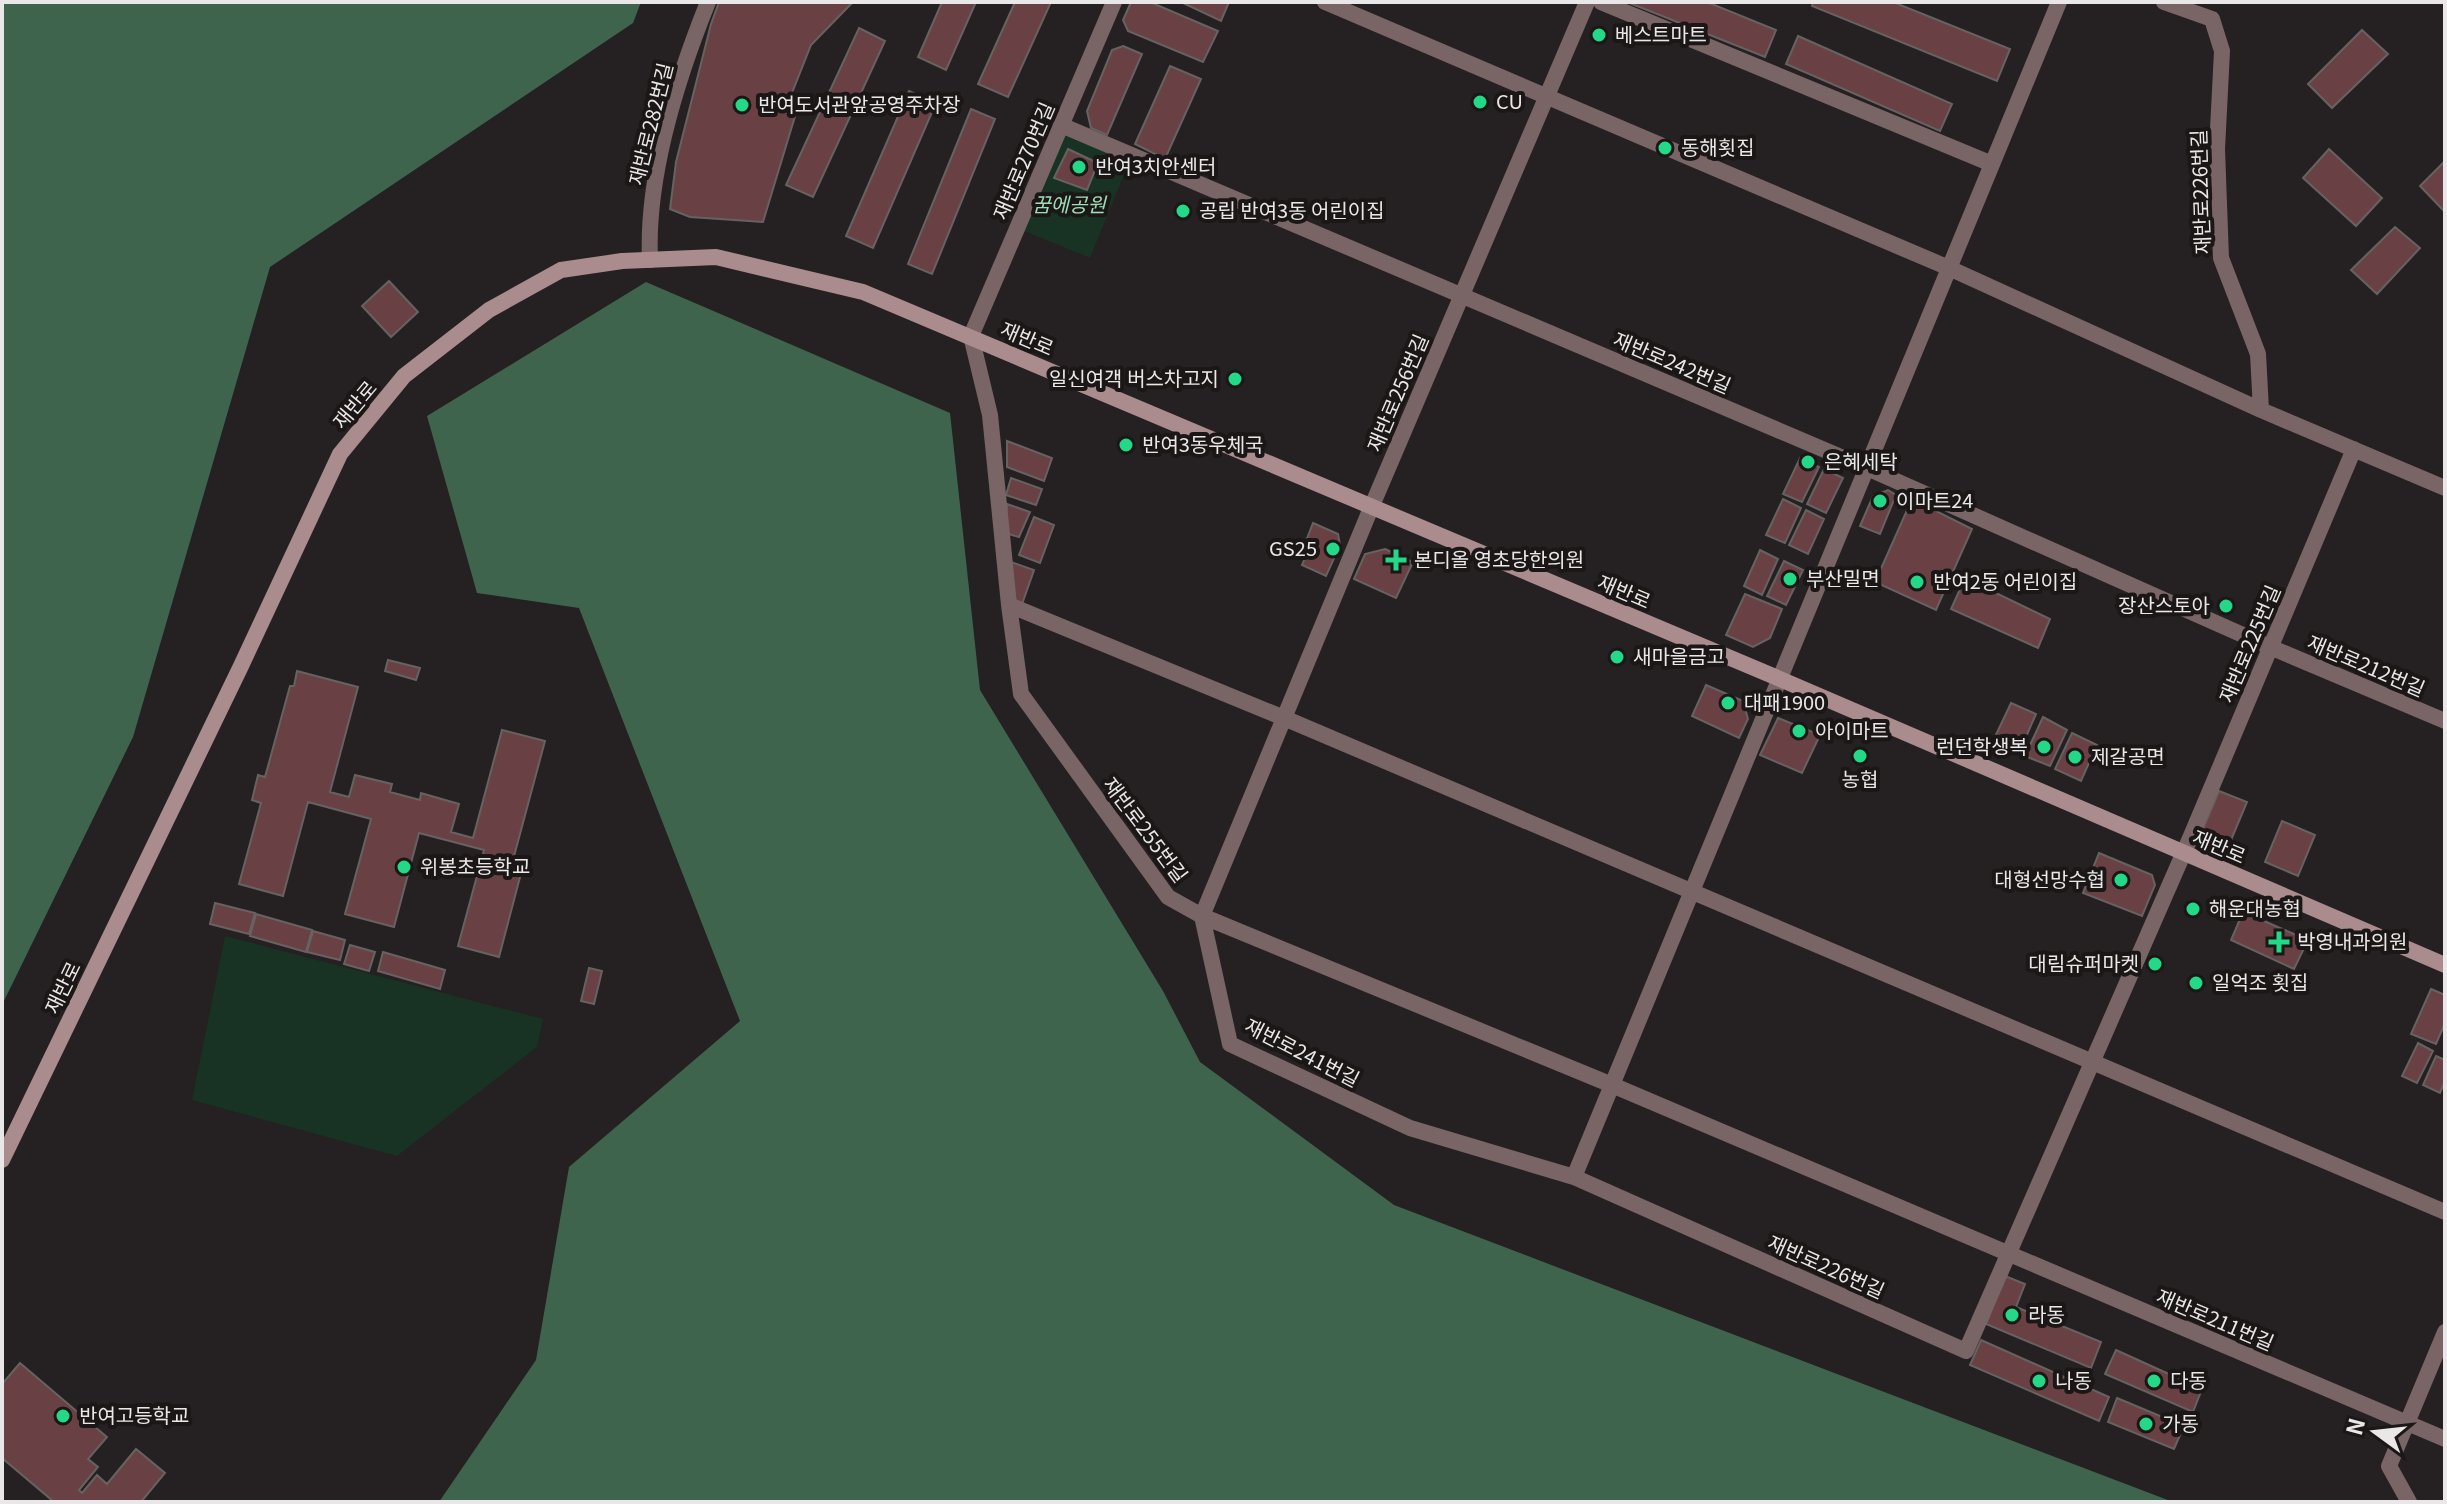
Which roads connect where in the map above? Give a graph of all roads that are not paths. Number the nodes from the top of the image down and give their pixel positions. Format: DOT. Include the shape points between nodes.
graph roads {
  1 [pos="708,2"];
  2 [pos="1114,2"];
  3 [pos="1325,2"];
  4 [pos="1587,2"];
  5 [pos="1601,2"];
  6 [pos="2059,2"];
  7 [pos="2164,2"];
  8 [pos="1547,95"];
  9 [pos="1061,125"];
  10 [pos="1992,164"];
  11 [pos="650,260"];
  12 [pos="1949,268"];
  13 [pos="1462,295"];
  14 [pos="971,336"];
  15 [pos="2261,410"];
  16 [pos="2354,449"];
  17 [pos="1867,468"];
  18 [pos="2445,488"];
  19 [pos="1371,508"];
  20 [pos="1009,605"];
  21 [pos="2270,647"];
  22 [pos="1780,679"];
  23 [pos="1284,718"];
  24 [pos="2445,721"];
  25 [pos="2183,854"];
  26 [pos="1691,893"];
  27 [pos="1202,916"];
  28 [pos="2445,965"];
  29 [pos="2092,1062"];
  30 [pos="1612,1085"];
  31 [pos="2,1160"];
  32 [pos="1574,1177"];
  33 [pos="2445,1212"];
  34 [pos="2008,1254"];
  35 [pos="2445,1332"];
  36 [pos="2407,1423"];
  37 [pos="2445,1439"];
  38 [pos="2409,1502"];
  1 -- 11 [label="street, 재반로282번길" via="664,139 648,224"];
  2 -- 9 [label="street, 재반로270번길"];
  3 -- 8 [label="street"];
  4 -- 8 [label="street, 재반로256번길"];
  5 -- 10 [label="street"];
  6 -- 10 [label="street"];
  7 -- 15 [label="street, 재반로226번길" via="2212,19 2222,51 2217,149 2221,258 2258,354"];
  8 -- 12 [label="street"];
  8 -- 13 [label="street, 재반로256번길"];
  9 -- 13 [label="street"];
  9 -- 14 [label="street, 재반로270번길"];
  10 -- 12 [label="street"];
  11 -- 14 [label="main road, 재반로" via="731,260 863,292"];
  11 -- 31 [label="main road, 재반로" via="561,270 489,310 404,376 340,454"];
  12 -- 15 [label="street"];
  12 -- 17 [label="street"];
  13 -- 17 [label="street, 재반로242번길"];
  13 -- 19 [label="street, 재반로256번길"];
  14 -- 19 [label="main road, 재반로"];
  14 -- 20 [label="street, 재반로255번길" via="990,415"];
  15 -- 16 [label="street"];
  16 -- 18 [label="street"];
  16 -- 21 [label="street, 재반로225번길"];
  17 -- 21 [label="street"];
  17 -- 22 [label="street"];
  19 -- 22 [label="main road, 재반로"];
  19 -- 23 [label="street, 재반로255번길"];
  20 -- 23 [label="street"];
  20 -- 27 [label="street, 재반로255번길" via="1021,694 1168,897"];
  21 -- 24 [label="street, 재반로212번길"];
  21 -- 25 [label="street, 재반로225번길"];
  22 -- 25 [label="main road, 재반로"];
  22 -- 26 [label="street"];
  23 -- 26 [label="street"];
  23 -- 27 [label="street, 재반로255번길"];
  25 -- 28 [label="main road, 재반로"];
  25 -- 29 [label="street, 재반로226번길"];
  26 -- 29 [label="street"];
  26 -- 30 [label="street"];
  27 -- 30 [label="street"];
  27 -- 32 [label="street, 재반로241번길" via="1230,1044 1410,1128"];
  29 -- 33 [label="street"];
  29 -- 34 [label="street, 재반로226번길"];
  30 -- 32 [label="street"];
  30 -- 34 [label="street"];
  32 -- 34 [label="street, 재반로226번길" via="1966,1351"];
  34 -- 36 [label="street, 재반로211번길"];
  35 -- 36 [label="street"];
  36 -- 37 [label="street, 재반로211번길"];
  36 -- 38 [label="street" via="2389,1466"];
}
